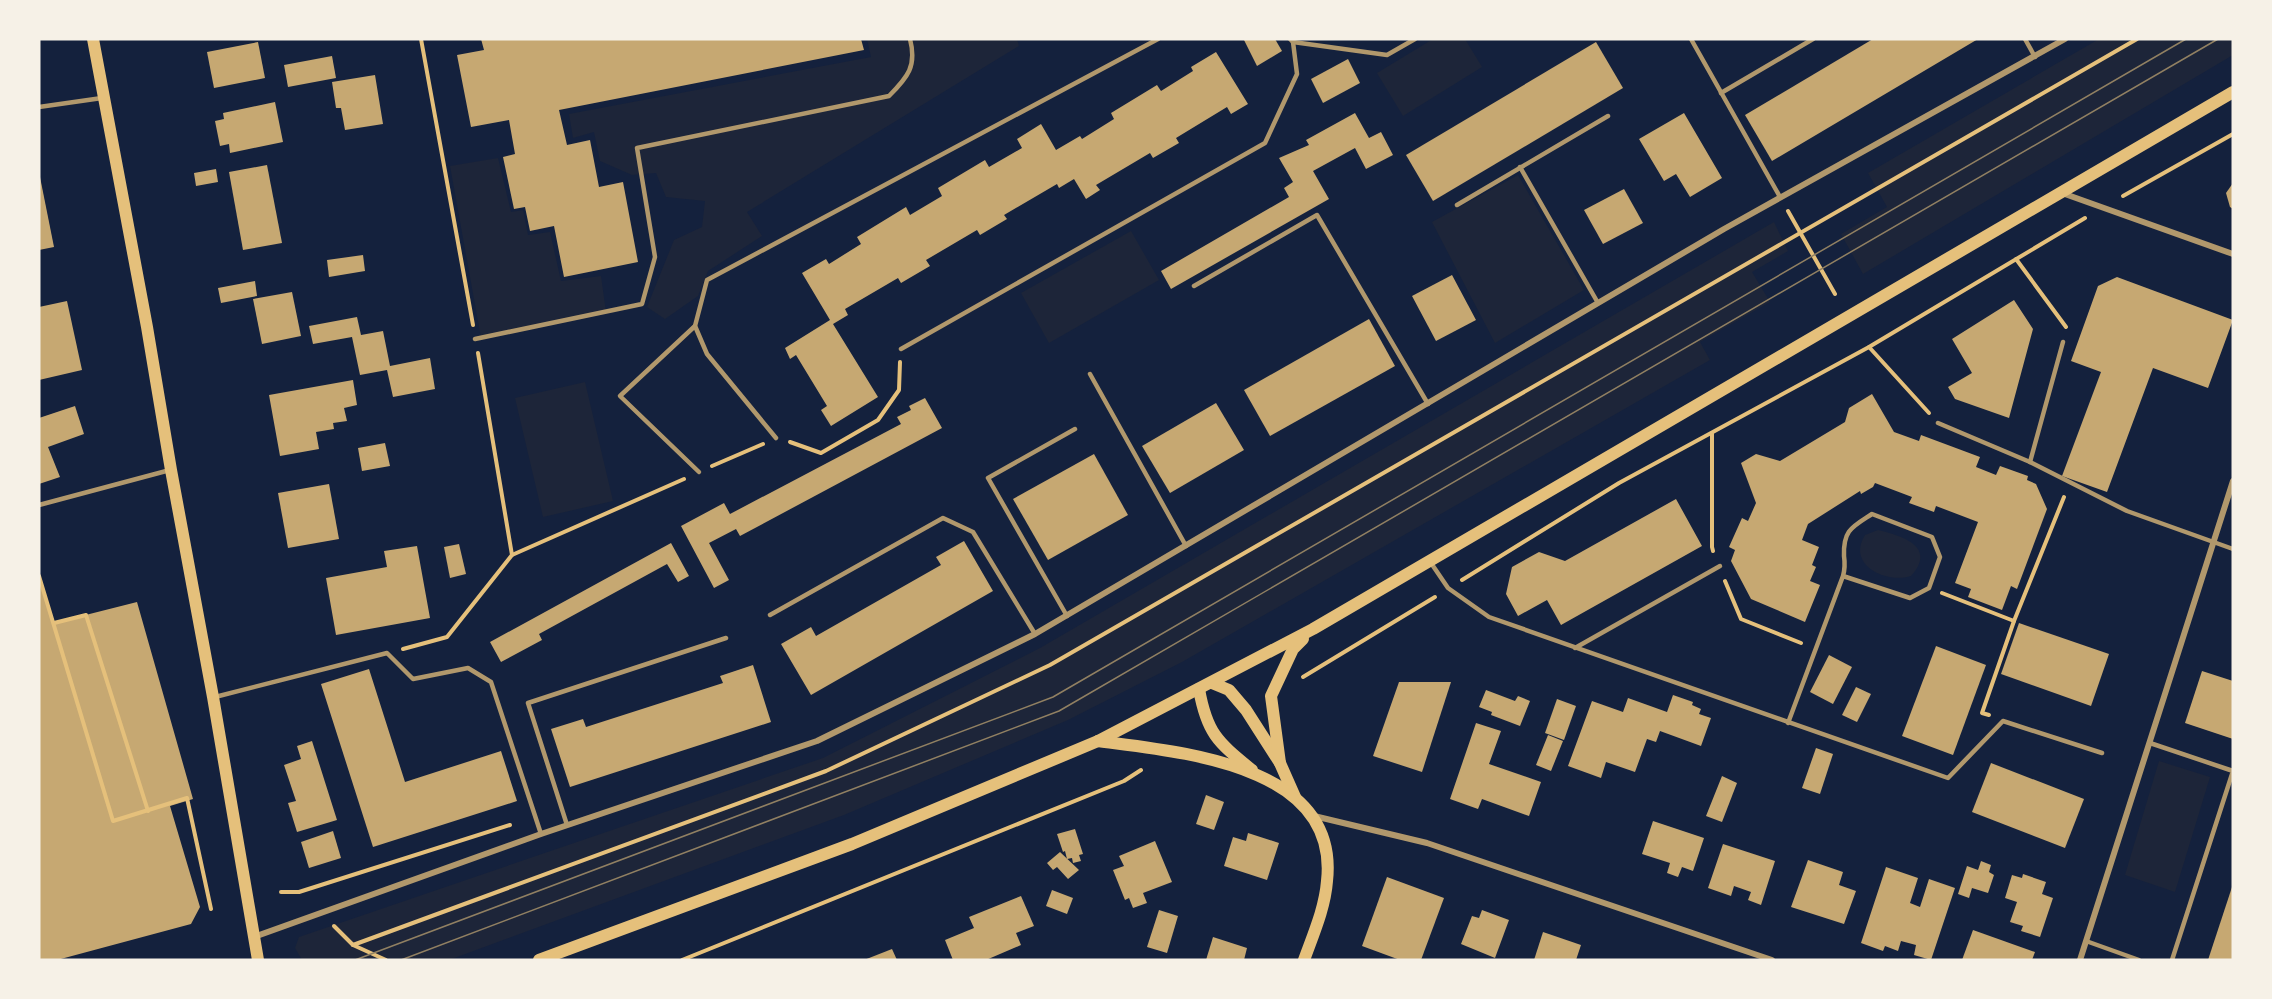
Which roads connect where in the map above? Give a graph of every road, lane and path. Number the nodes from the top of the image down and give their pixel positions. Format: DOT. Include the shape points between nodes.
graph roads {
  1 [pos="93,39"];
  2 [pos="421,39"];
  3 [pos="910,39"];
  4 [pos="1158,39"];
  5 [pos="1415,39"];
  6 [pos="1691,39"];
  7 [pos="1813,39"];
  8 [pos="2025,39"];
  9 [pos="2065,39"];
  10 [pos="2137,39"];
  11 [pos="1291,40"];
  12 [pos="2035,57"];
  13 [pos="2233,92"];
  14 [pos="1721,93"];
  15 [pos="105,97"];
  16 [pos="39,107"];
  17 [pos="1608,116"];
  18 [pos="2233,134"];
  19 [pos="1520,167"];
  20 [pos="2062,192"];
  21 [pos="1780,197"];
  22 [pos="1457,205"];
  23 [pos="2103,208"];
  24 [pos="1800,232"];
  25 [pos="2233,254"];
  26 [pos="2016,259"];
  27 [pos="1194,286"];
  28 [pos="1835,294"];
  29 [pos="1598,303"];
  30 [pos="695,326"];
  31 [pos="475,339"];
  32 [pos="2063,342"];
  33 [pos="1869,347"];
  34 [pos="901,349"];
  35 [pos="1090,375"];
  36 [pos="1428,404"];
  37 [pos="1938,423"];
  38 [pos="1075,429"];
  39 [pos="776,438"];
  40 [pos="2030,462"];
  41 [pos="171,470"];
  42 [pos="699,472"];
  43 [pos="2233,481"];
  44 [pos="2070,482"];
  45 [pos="39,505"];
  46 [pos="2213,543"];
  47 [pos="1185,546"];
  48 [pos="2233,549"];
  49 [pos="512,555"];
  50 [pos="1430,561"];
  51 [pos="1719,566"];
  52 [pos="39,576"];
  53 [pos="1843,576"];
  54 [pos="1448,588"];
  55 [pos="1929,588"];
  56 [pos="770,615"];
  57 [pos="1066,616"];
  58 [pos="2014,621"];
  59 [pos="54,623"];
  60 [pos="1313,629"];
  61 [pos="1035,634"];
  62 [pos="726,638"];
  63 [pos="1575,648"];
  64 [pos="387,653"];
  65 [pos="1302,677"];
  66 [pos="1212,683"];
  67 [pos="1199,689"];
  68 [pos="213,697"];
  69 [pos="2003,721"];
  70 [pos="1788,723"];
  71 [pos="1098,741"];
  72 [pos="2150,742"];
  73 [pos="2102,753"];
  74 [pos="1280,763"];
  75 [pos="1141,770"];
  76 [pos="1258,775"];
  77 [pos="1295,797"];
  78 [pos="147,811"];
  79 [pos="1314,816"];
  80 [pos="567,825"];
  81 [pos="541,834"];
  82 [pos="281,892"];
  83 [pos="299,892"];
  84 [pos="211,909"];
  85 [pos="254,937"];
  86 [pos="2086,942"];
  87 [pos="258,960"];
  88 [pos="386,960"];
  89 [pos="539,960"];
  90 [pos="682,960"];
  91 [pos="1304,960"];
  92 [pos="1772,960"];
  93 [pos="2080,960"];
  94 [pos="2139,960"];
  95 [pos="2172,960"];
  1 -- 15 [label="main road"];
  2 -- 31 [label="path"];
  3 -- 31 [label="lane" via="913,53 907,78 889,96 638,148 655,257 642,304"];
  4 -- 30 [label="lane" via="707,280"];
  5 -- 11 [label="lane" via="1387,55"];
  6 -- 14 [label="lane"];
  7 -- 14 [label="lane"];
  8 -- 12 [label="lane"];
  9 -- 12 [label="street"];
  10 -- 24 [label="path"];
  11 -- 34 [label="lane" via="1297,74 1265,143"];
  12 -- 21 [label="street"];
  13 -- 20 [label="main road"];
  14 -- 21 [label="lane"];
  15 -- 16 [label="lane"];
  15 -- 41 [label="main road"];
  17 -- 19 [label="lane"];
  18 -- 23 [label="path"];
  19 -- 22 [label="lane"];
  19 -- 29 [label="lane"];
  20 -- 23 [label="street"];
  20 -- 50 [label="main road"];
  21 -- 24 [label="path"];
  21 -- 29 [label="street"];
  23 -- 25 [label="street"];
  23 -- 26 [label="path"];
  24 -- 28 [label="path"];
  24 -- 88 [label="path" via="1050,665 826,771 353,945"];
  26 -- 32 [label="path" via="2067,328"];
  26 -- 33 [label="path"];
  27 -- 36 [label="lane" via="1317,215"];
  29 -- 36 [label="street"];
  30 -- 39 [label="lane" via="707,354"];
  30 -- 42 [label="lane" via="620,396"];
  31 -- 49 [label="path"];
  32 -- 40 [label="lane"];
  33 -- 37 [label="path"];
  33 -- 54 [label="path" via="1619,483"];
  34 -- 39 [label="path" via="899,390 878,420 821,453"];
  35 -- 47 [label="lane"];
  36 -- 47 [label="street"];
  37 -- 40 [label="lane"];
  38 -- 57 [label="lane" via="988,478"];
  39 -- 42 [label="path"];
  40 -- 44 [label="lane"];
  41 -- 45 [label="lane"];
  41 -- 68 [label="main road"];
  42 -- 49 [label="path"];
  43 -- 46 [label="street"];
  44 -- 46 [label="lane" via="2127,511"];
  44 -- 58 [label="path"];
  46 -- 48 [label="lane"];
  46 -- 72 [label="street"];
  47 -- 57 [label="street"];
  49 -- 64 [label="path" via="447,638"];
  50 -- 54 [label="lane"];
  50 -- 60 [label="main road"];
  51 -- 63 [label="lane"];
  52 -- 59 [label="path"];
  53 -- 55 [label="lane" via="1910,598"];
  53 -- 55 [label="lane" via="1844,542 1849,530 1872,514 1932,537 1940,557"];
  53 -- 70 [label="lane"];
  54 -- 63 [label="lane" via="1489,617"];
  54 -- 65 [label="path"];
  55 -- 58 [label="path"];
  56 -- 61 [label="lane" via="943,518 973,532"];
  57 -- 61 [label="street"];
  58 -- 69 [label="path" via="1982,713"];
  59 -- 78 [label="path" via="86,615"];
  59 -- 78 [label="path" via="113,822"];
  60 -- 66 [label="main road"];
  60 -- 74 [label="main road" via="1293,649 1271,696"];
  61 -- 80 [label="street" via="817,741"];
  62 -- 80 [label="lane" via="528,703"];
  63 -- 70 [label="lane"];
  64 -- 68 [label="lane"];
  64 -- 81 [label="lane" via="413,679 468,668 491,682"];
  66 -- 67 [label="main road"];
  66 -- 74 [label="main road" via="1232,693"];
  67 -- 71 [label="main road"];
  67 -- 76 [label="main road" via="1210,730 1221,745"];
  68 -- 85 [label="main road"];
  69 -- 70 [label="lane" via="1948,778"];
  69 -- 73 [label="lane"];
  71 -- 76 [label="main road" via="1206,757"];
  71 -- 89 [label="main road" via="852,844"];
  72 -- 86 [label="street"];
  72 -- 95 [label="lane" via="2233,771"];
  74 -- 77 [label="main road"];
  75 -- 90 [label="path" via="1124,781"];
  76 -- 77 [label="main road"];
  77 -- 79 [label="main road"];
  78 -- 84 [label="path" via="188,798"];
  79 -- 91 [label="main road" via="1327,849 1328,881"];
  79 -- 92 [label="street" via="1427,843"];
  80 -- 81 [label="street"];
  81 -- 85 [label="street"];
  82 -- 83 [label="path"];
  85 -- 87 [label="main road"];
  86 -- 93 [label="street"];
  86 -- 94 [label="lane"];
}
